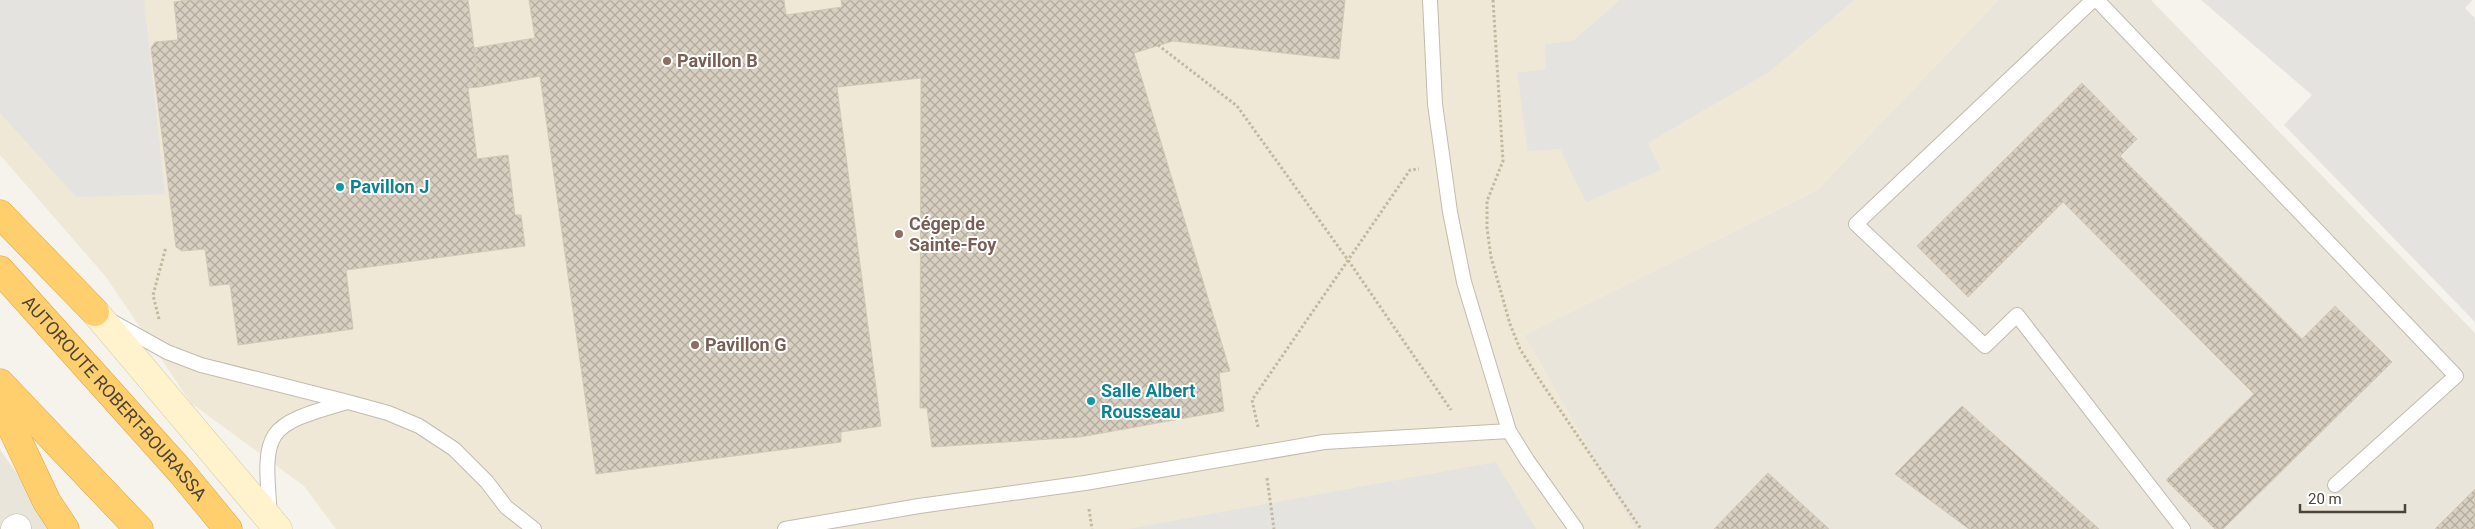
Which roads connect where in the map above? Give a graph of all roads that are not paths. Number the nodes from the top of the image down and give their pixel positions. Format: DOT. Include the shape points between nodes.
graph roads {
  1 [pos="1430,0"];
  2 [pos="2095,0"];
  3 [pos="0,214"];
  4 [pos="0,270"];
  5 [pos="95,312"];
  6 [pos="0,383"];
  7 [pos="348,402"];
  8 [pos="0,403"];
  9 [pos="1509,431"];
  10 [pos="2334,485"];
  11 [pos="274,524"];
  12 [pos="65,529"];
  13 [pos="140,529"];
  14 [pos="228,529"];
  15 [pos="534,529"];
  16 [pos="785,529"];
  17 [pos="1576,529"];
  18 [pos="2183,529"];
  1 -- 9 [label="lane" via="1435,104 1464,282"];
  2 -- 10 [label="lane" via="2456,376"];
  2 -- 18 [label="lane" via="1856,224 1985,346 2017,314"];
  3 -- 5 [label="highway"];
  4 -- 14 [label="highway, AUTOROUTE ROBERT-BOURASSA"];
  5 -- 7 [label="lane" via="167,352 201,365"];
  5 -- 11 [label="main road"];
  6 -- 13 [label="highway"];
  7 -- 11 [label="lane" via="297,417 280,427 269,443 266,470"];
  7 -- 15 [label="lane" via="419,426 454,449 487,482 506,507"];
  8 -- 12 [label="highway" via="47,502"];
  9 -- 16 [label="lane" via="1324,442"];
  9 -- 17 [label="lane"];
}
